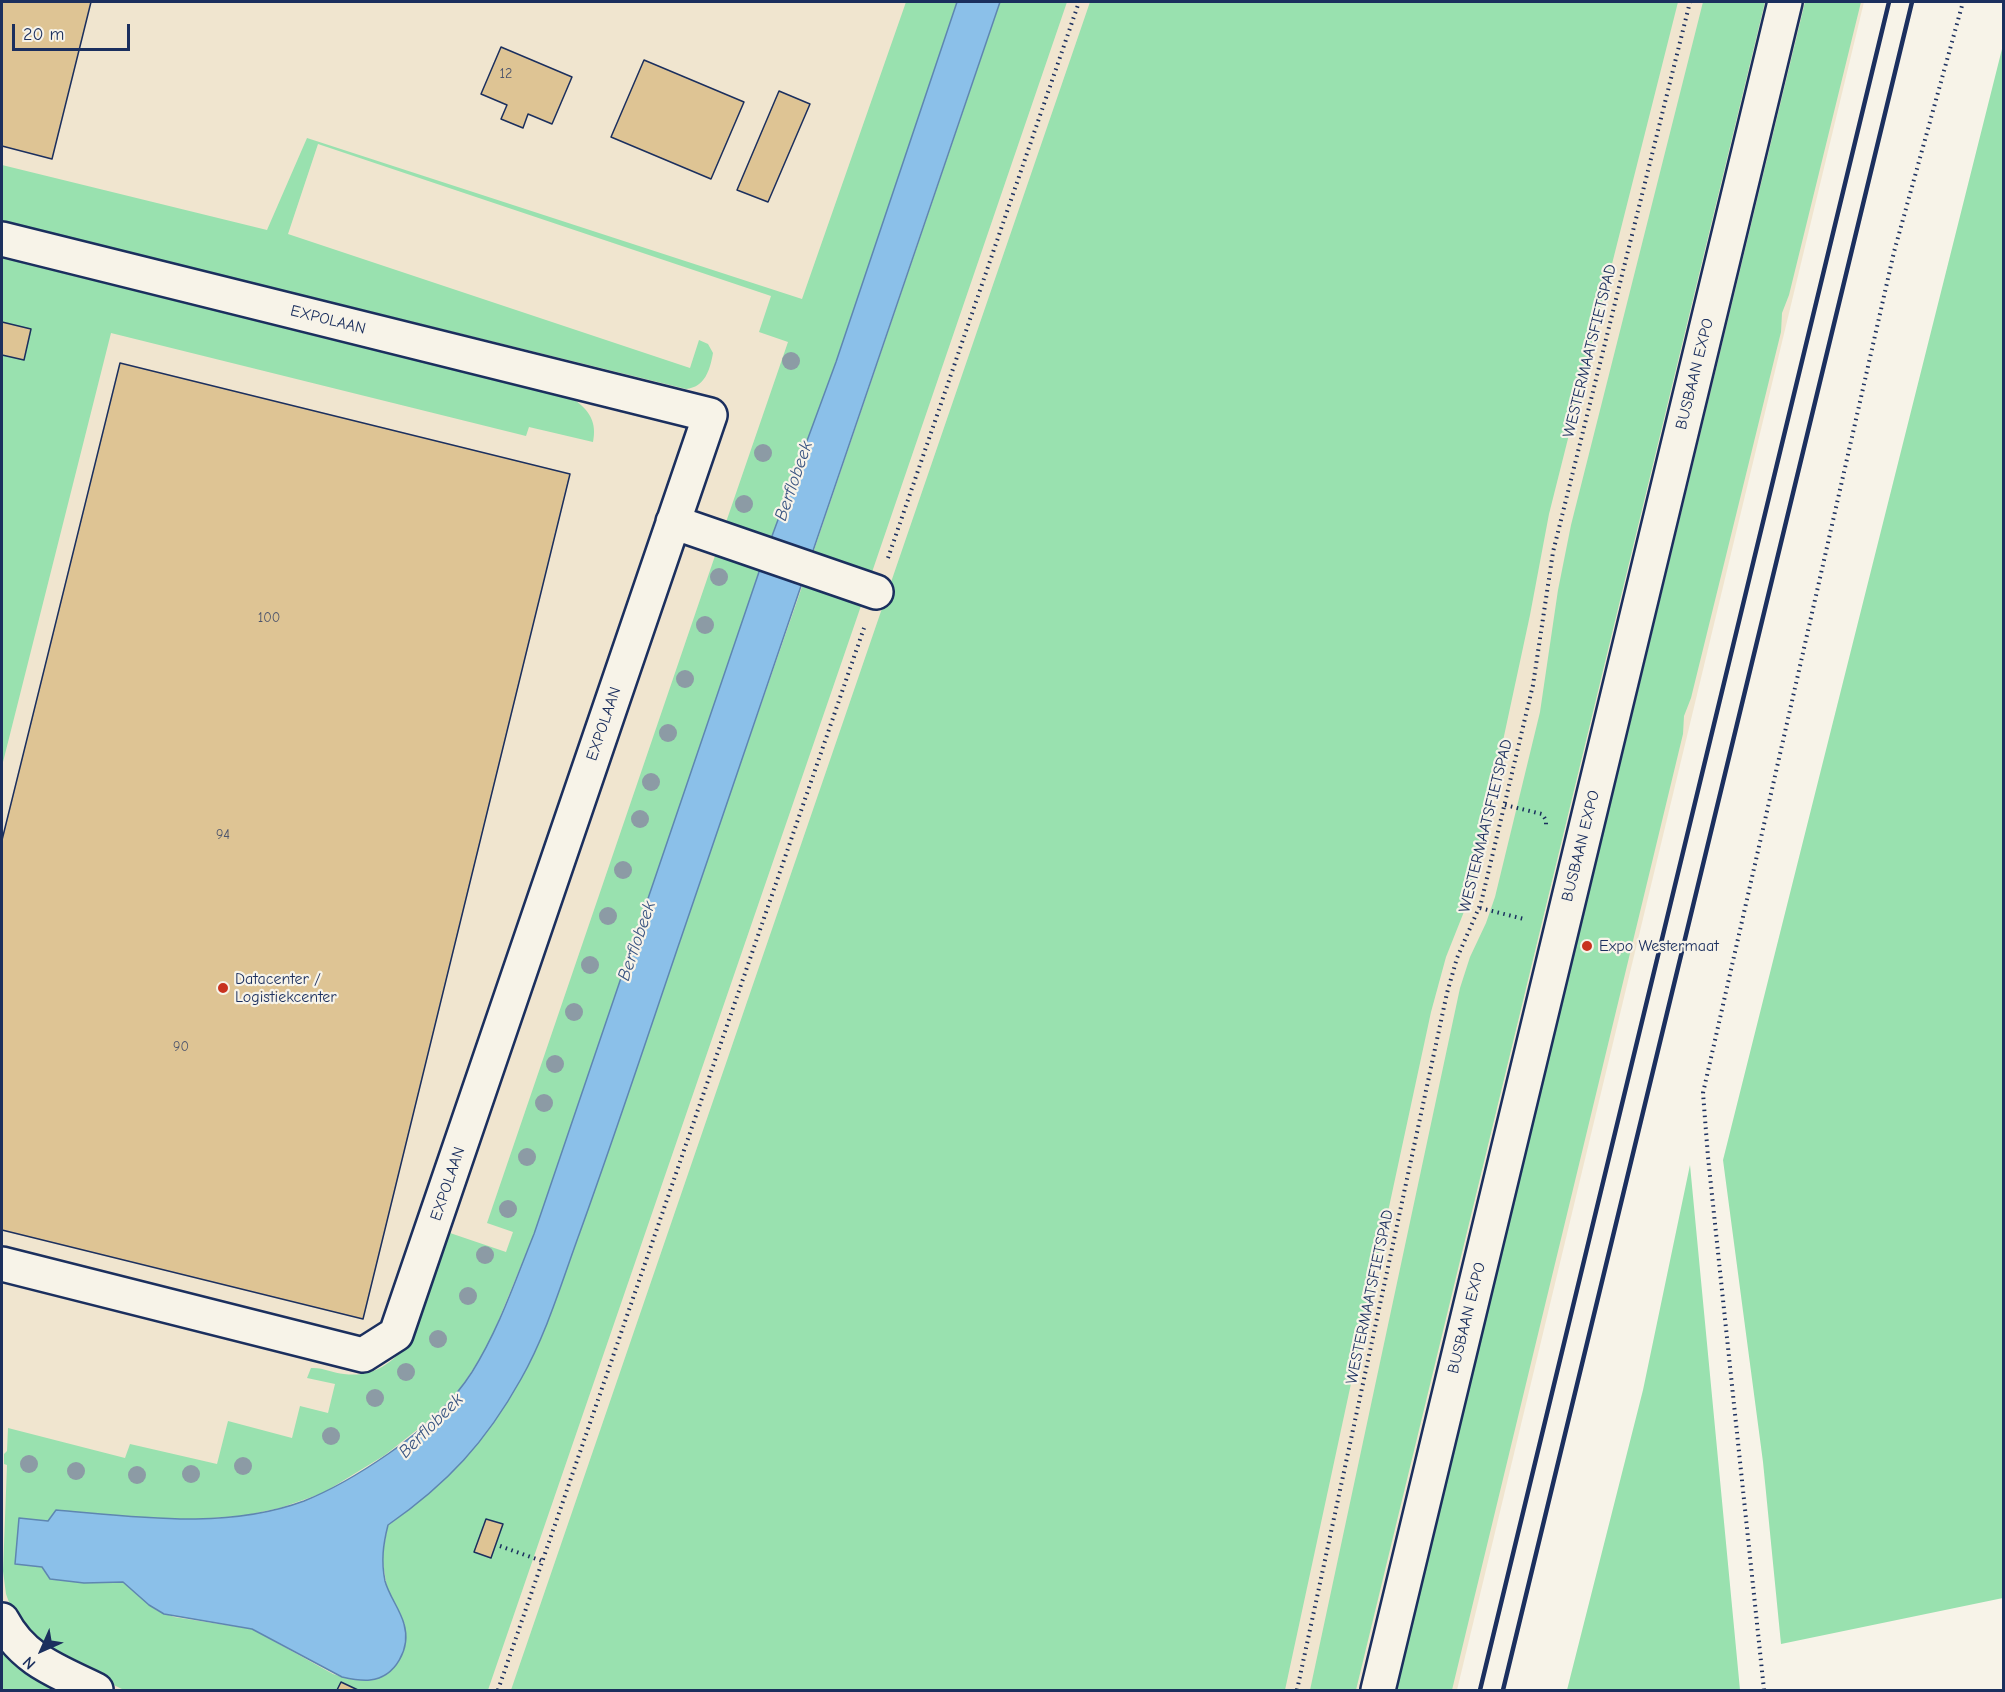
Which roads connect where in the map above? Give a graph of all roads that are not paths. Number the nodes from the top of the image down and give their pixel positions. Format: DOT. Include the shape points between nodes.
graph roads {
  1 [pos="1785,2"];
  2 [pos="2,239"];
  3 [pos="673,522"];
  4 [pos="876,592"];
  5 [pos="2,1264"];
  6 [pos="2,1620"];
  7 [pos="96,1690"];
  8 [pos="1378,1690"];
  1 -- 8 [label="lane, BUSBAAN EXPO"];
  2 -- 3 [label="lane, EXPOLAAN" via="710,414"];
  3 -- 4 [label="lane"];
  3 -- 5 [label="lane, EXPOLAAN" via="396,1334 363,1355"];
  6 -- 7 [label="lane" via="14,1640 37,1661"];
}
